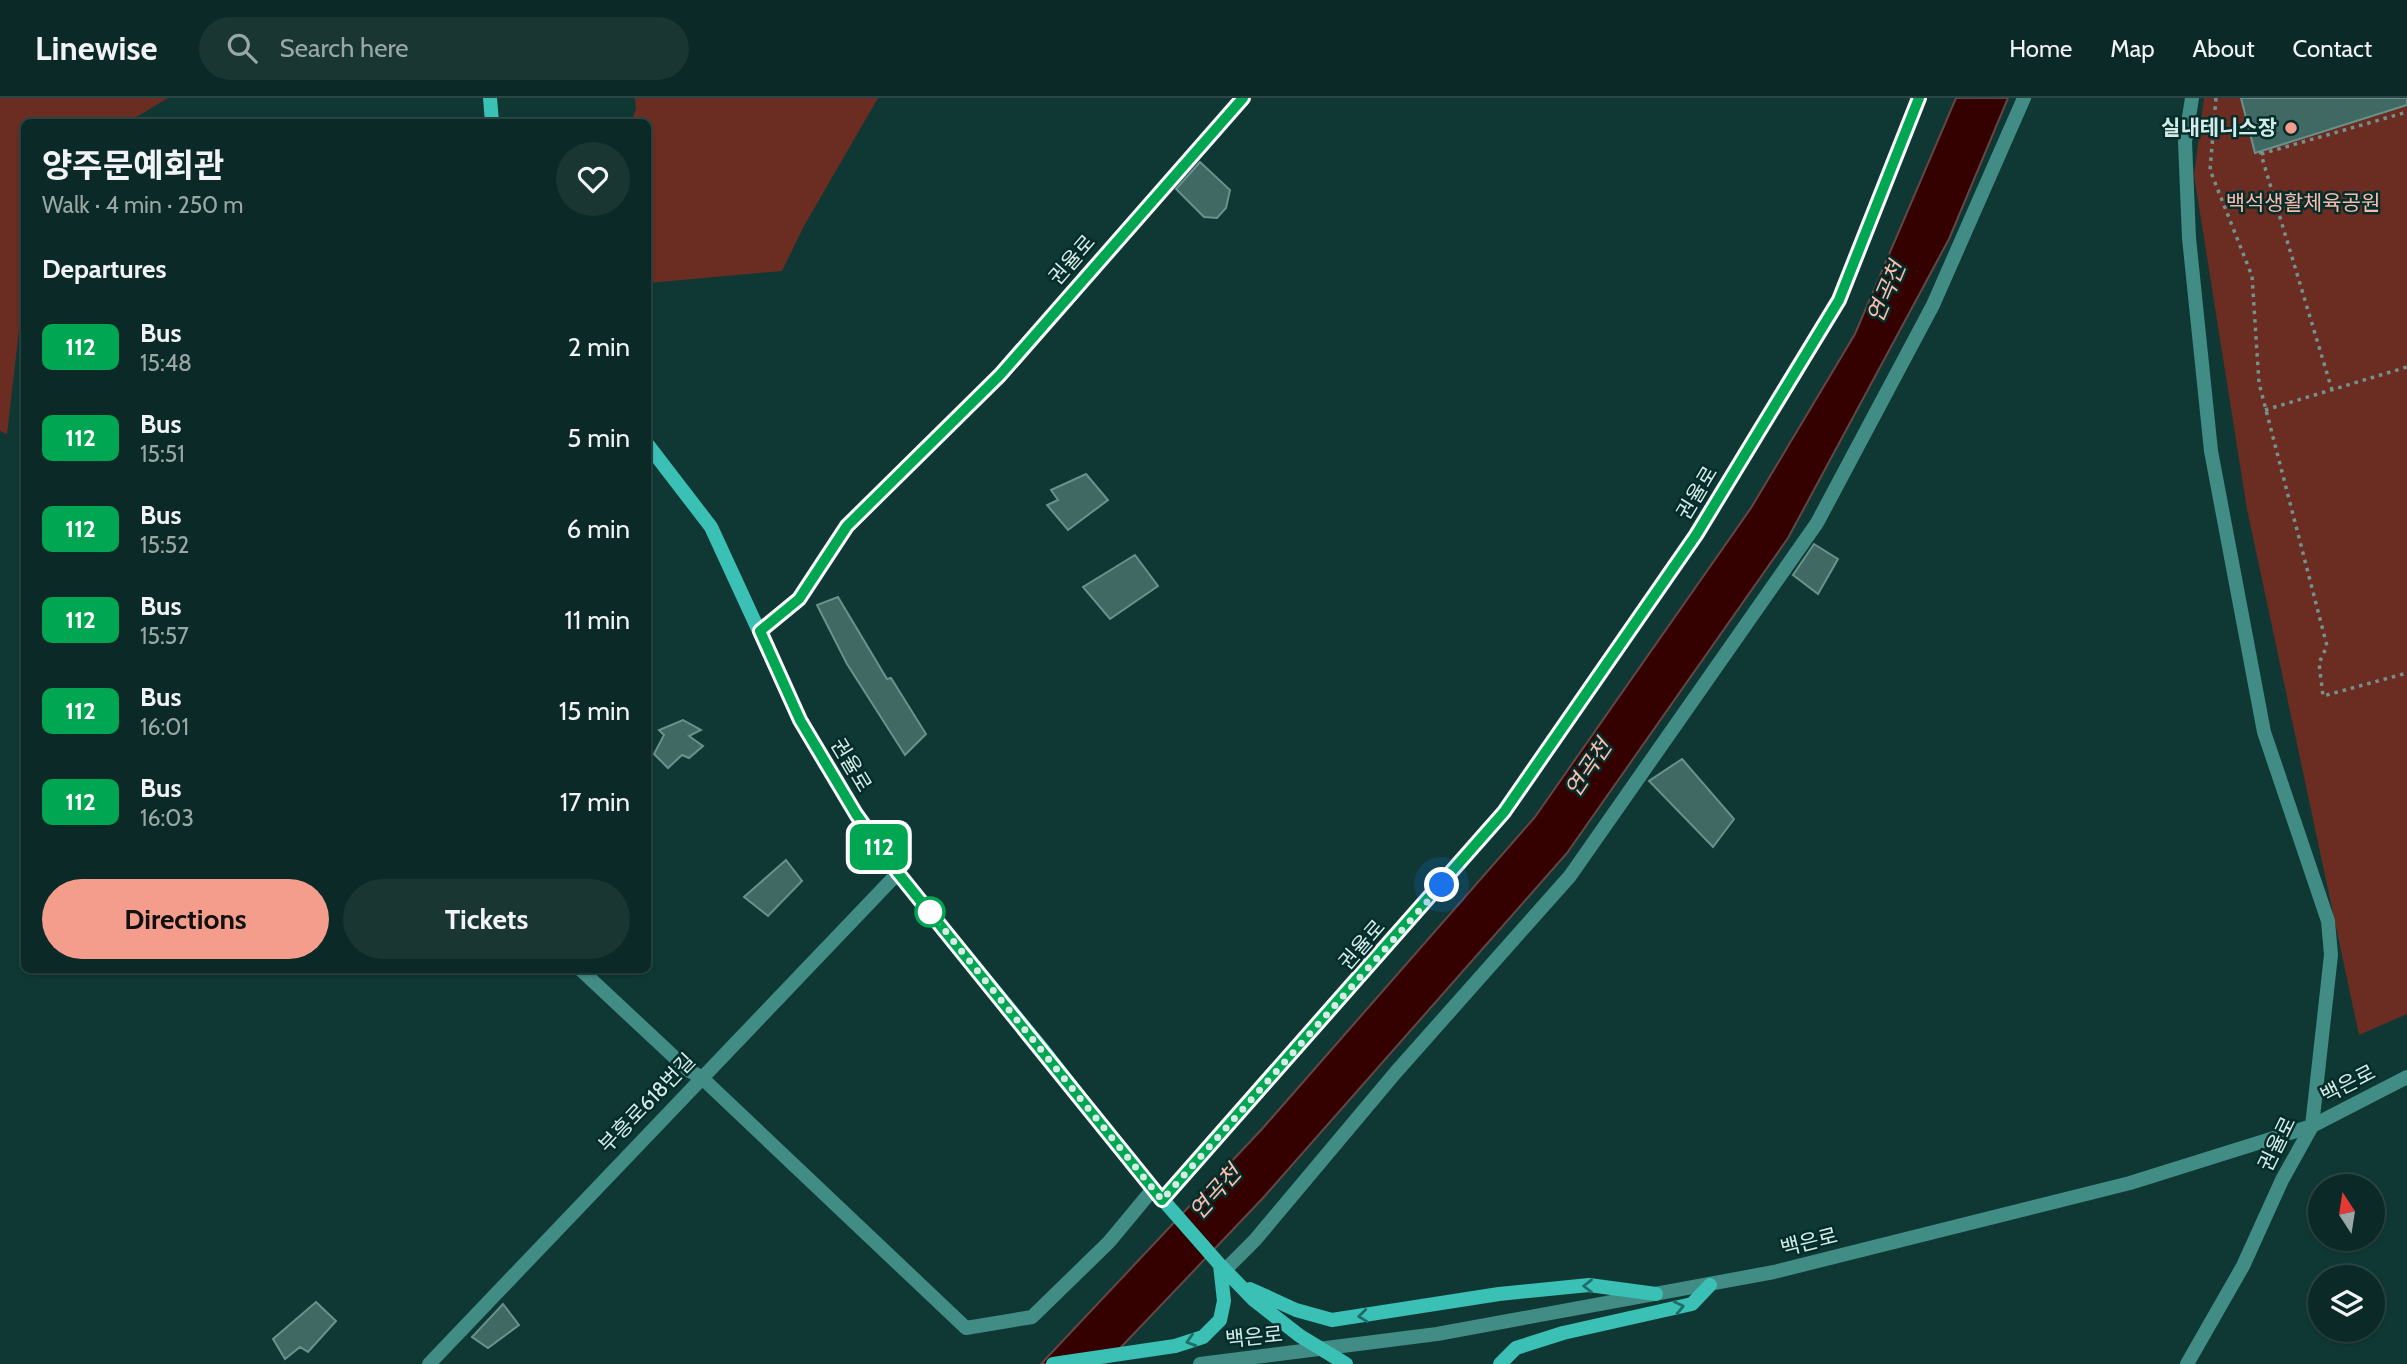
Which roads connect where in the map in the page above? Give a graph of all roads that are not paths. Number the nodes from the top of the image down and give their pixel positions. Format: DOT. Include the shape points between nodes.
graph roads {
  1 [pos="490,98"];
  2 [pos="1243,98"];
  3 [pos="1919,98"];
  4 [pos="2024,98"];
  5 [pos="2192,98"];
  6 [pos="492,119"];
  7 [pos="651,449"];
  8 [pos="760,631"];
  9 [pos="898,873"];
  10 [pos="585,973"];
  11 [pos="701,1077"];
  12 [pos="2407,1077"];
  13 [pos="2312,1126"];
  14 [pos="1158,1194"];
  15 [pos="1220,1265"];
  16 [pos="1240,1284"];
  17 [pos="1710,1285"];
  18 [pos="1656,1294"];
  19 [pos="1323,1350"];
  20 [pos="429,1364"];
  21 [pos="1053,1364"];
  22 [pos="1200,1364"];
  23 [pos="1346,1364"];
  24 [pos="1500,1364"];
  25 [pos="2187,1364"];
  1 -- 6 [label="main road"];
  2 -- 8 [label="street, 권율로" via="1000,375 847,526 799,599"];
  3 -- 14 [label="street, 권율로" via="1839,300 1696,535 1504,812"];
  4 -- 15 [label="street" via="1933,305 1817,523 1793,558 1570,876 1255,1240"];
  5 -- 13 [label="street, 권율로" via="2185,142 2189,238 2211,450 2264,732 2328,921 2331,956"];
  7 -- 8 [label="main road, 권율로" via="711,527"];
  8 -- 9 [label="main road, 권율로" via="832,777"];
  9 -- 11 [label="street, 부흥로618번길"];
  9 -- 14 [label="main road, 권율로"];
  10 -- 11 [label="street"];
  11 -- 14 [label="street" via="966,1328 1032,1317"];
  11 -- 20 [label="street, 부흥로618번길"];
  12 -- 13 [label="street, 백은로"];
  13 -- 17 [label="street, 백은로" via="2130,1183"];
  13 -- 25 [label="street, 권율로" via="2244,1266"];
  14 -- 15 [label="main road"];
  15 -- 16 [label="main road"];
  15 -- 21 [label="main road, one-way" via="1224,1301 1220,1320 1203,1337 1175,1346"];
  18 -- 16 [label="main road, one-way" via="1589,1285 1332,1320 1296,1310"];
  16 -- 19 [label="main road" via="1254,1300"];
  17 -- 18 [label="street, 백은로"];
  24 -- 17 [label="main road, one-way" via="1516,1348 1563,1333 1692,1304"];
  18 -- 19 [label="street, 백은로"];
  19 -- 22 [label="street, 백은로"];
  19 -- 23 [label="main road"];
}
